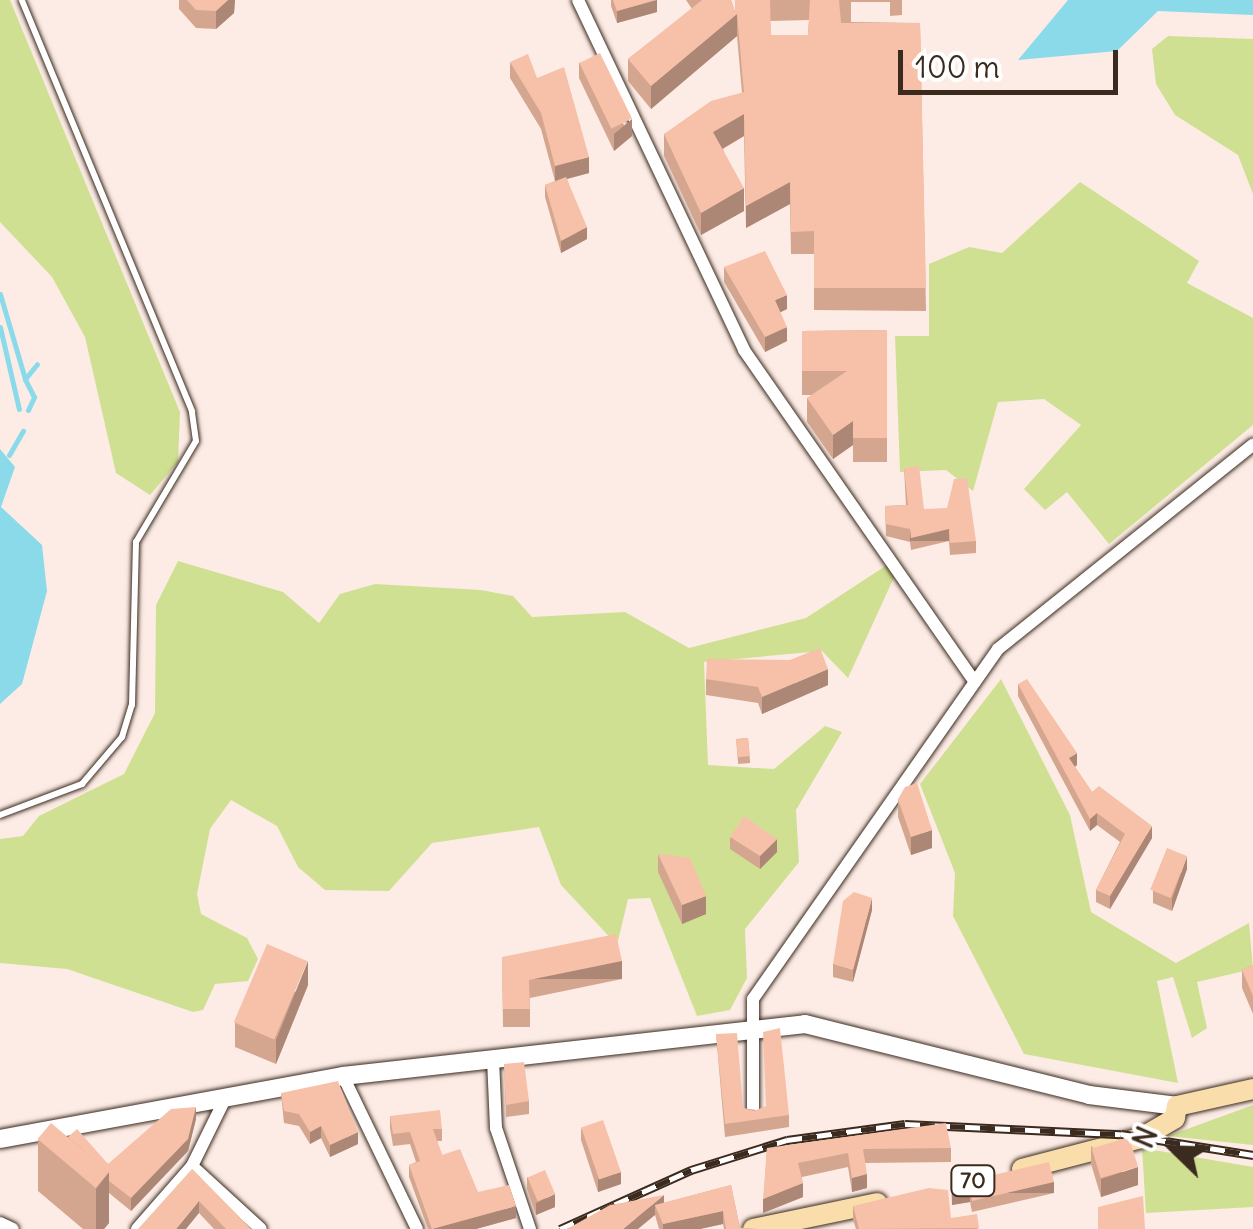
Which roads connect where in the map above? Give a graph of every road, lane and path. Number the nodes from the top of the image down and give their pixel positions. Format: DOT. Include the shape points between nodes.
graph roads {
  1 [pos="22,0"];
  2 [pos="578,0"];
  3 [pos="1253,445"];
  4 [pos="975,682"];
  5 [pos="0,815"];
  6 [pos="747,1026"];
  7 [pos="494,1059"];
  8 [pos="343,1076"];
  9 [pos="1253,1089"];
  10 [pos="228,1095"];
  11 [pos="1177,1106"];
  12 [pos="753,1113"];
  13 [pos="0,1139"];
  14 [pos="192,1166"];
  15 [pos="996,1176"];
  16 [pos="900,1198"];
  17 [pos="0,1223"];
  18 [pos="803,1224"];
  19 [pos="523,1227"];
  20 [pos="14,1229"];
  21 [pos="137,1229"];
  22 [pos="261,1229"];
  23 [pos="417,1229"];
  24 [pos="753,1229"];
  1 -- 5 [label="lane" via="192,412 196,442 136,542 132,705 122,737 82,784"];
  2 -- 4 [label="street" via="744,350"];
  3 -- 4 [label="street" via="1046,606"];
  4 -- 6 [label="street" via="753,1000"];
  6 -- 7 [label="street"];
  6 -- 11 [label="street" via="849,1029 1089,1095"];
  6 -- 12 [label="street"];
  7 -- 8 [label="street"];
  7 -- 19 [label="street" via="496,1128"];
  8 -- 10 [label="street"];
  8 -- 23 [label="street"];
  9 -- 11 [label="main road, 70"];
  10 -- 13 [label="street"];
  10 -- 14 [label="street"];
  11 -- 15 [label="main road, 70" via="1174,1118 1142,1138"];
  14 -- 21 [label="street"];
  14 -- 22 [label="street"];
  16 -- 18 [label="main road"];
  17 -- 20 [label="street"];
  18 -- 24 [label="main road"];
}
